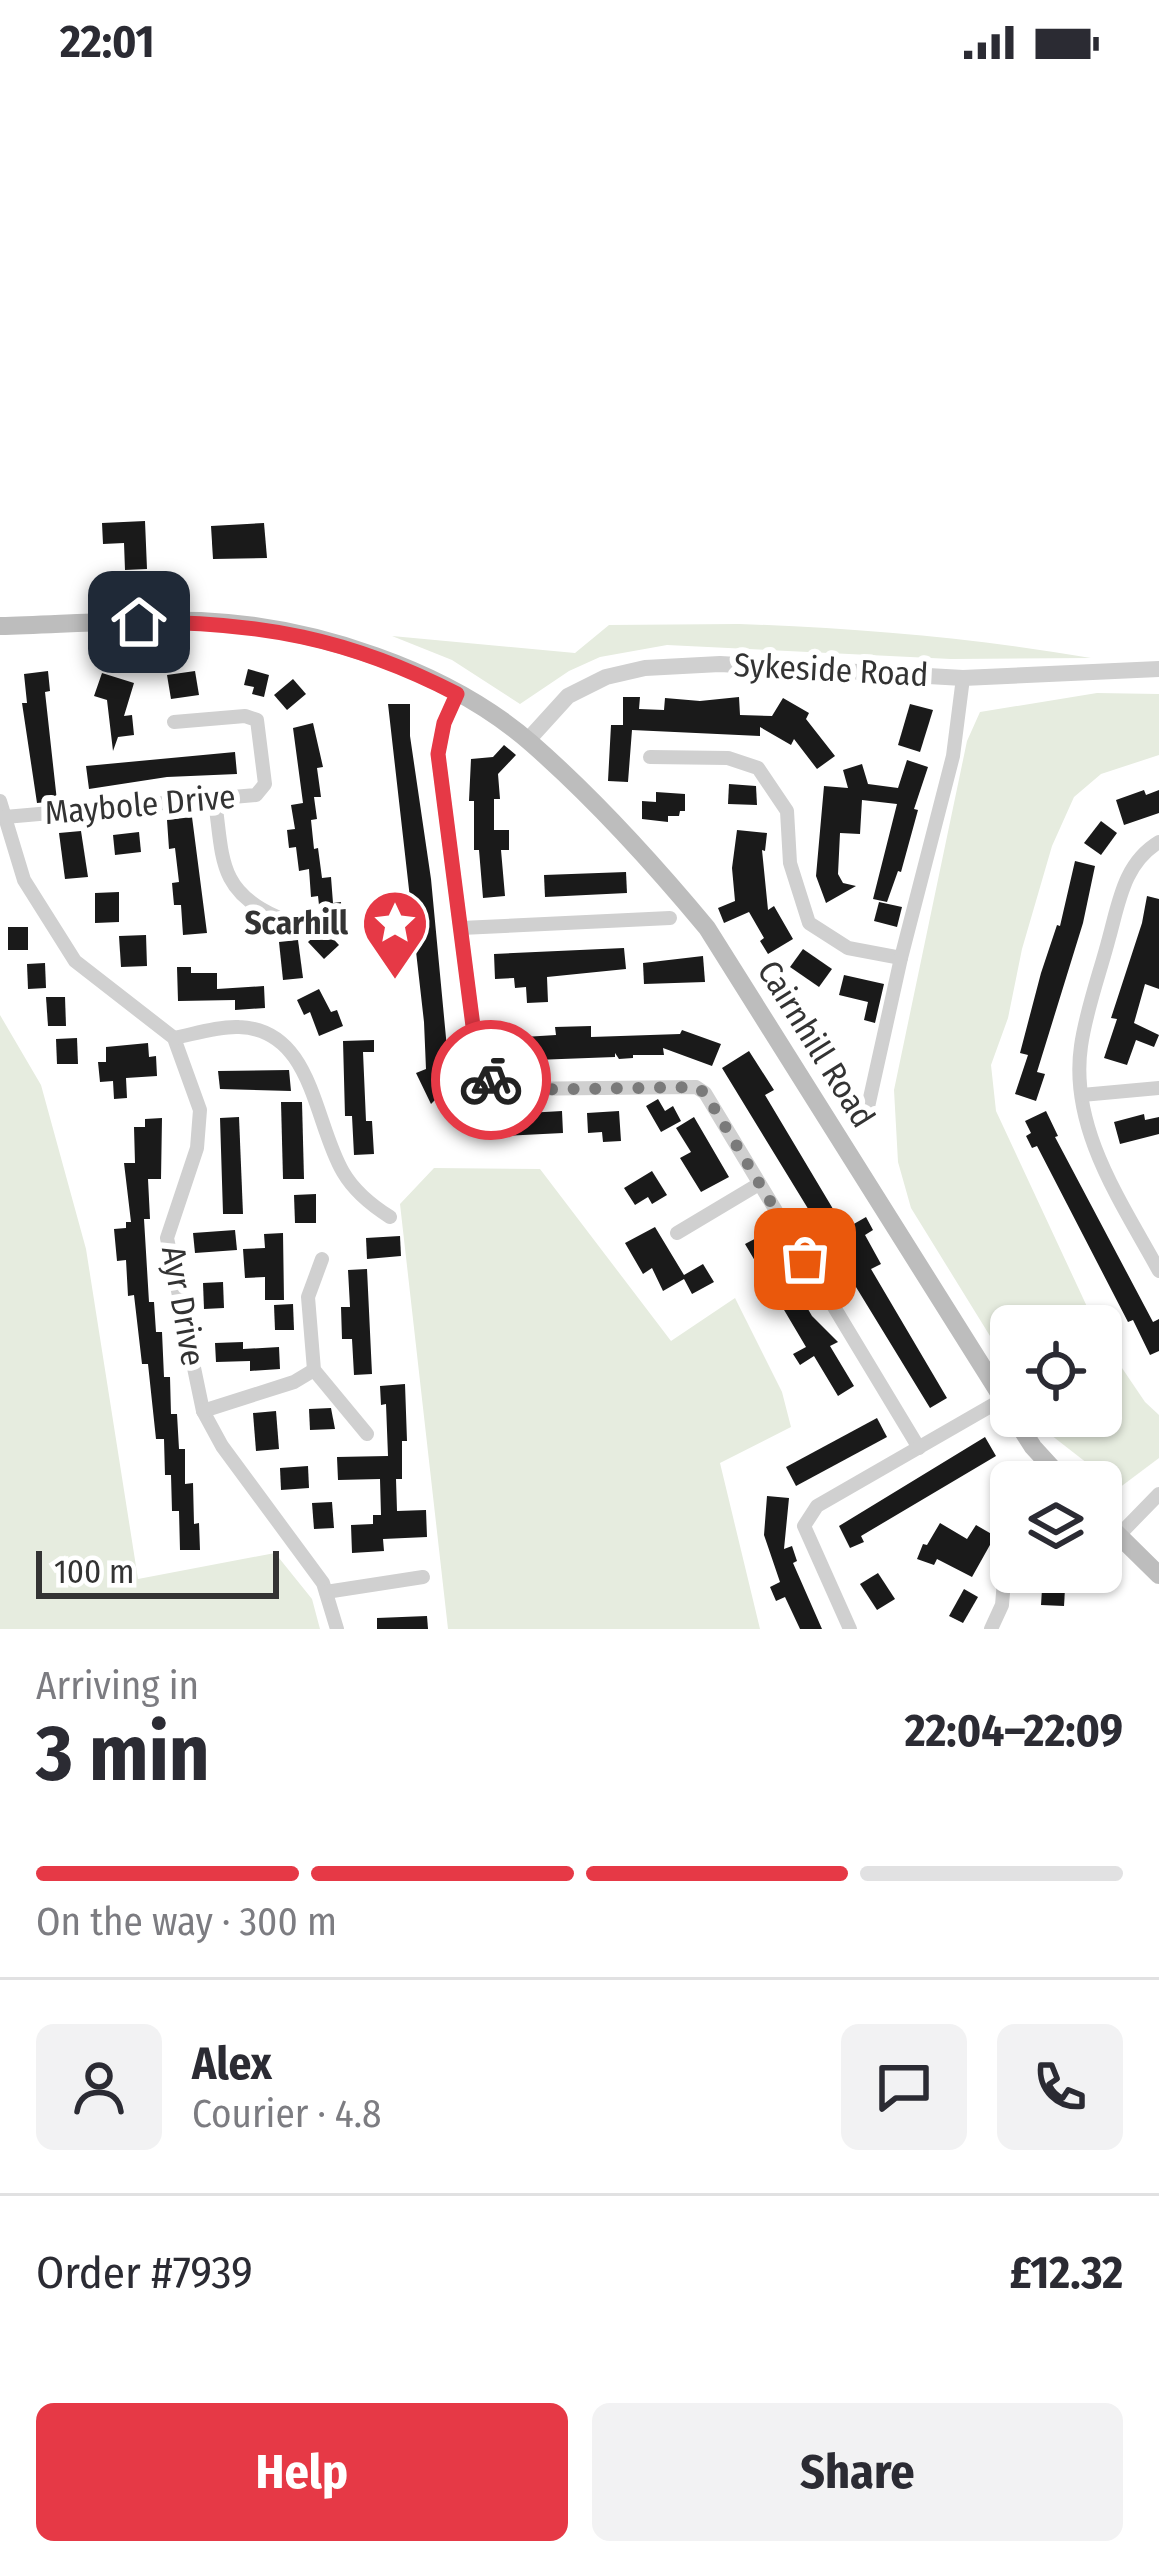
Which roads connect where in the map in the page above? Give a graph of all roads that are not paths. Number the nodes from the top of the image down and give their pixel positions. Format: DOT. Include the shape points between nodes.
graph roads {
  1 [pos="0,626"];
  2 [pos="1159,669"];
  3 [pos="963,677"];
  4 [pos="457,694"];
  5 [pos="174,722"];
  6 [pos="528,740"];
  7 [pos="650,757"];
  8 [pos="215,801"];
  9 [pos="2,809"];
  10 [pos="1159,842"];
  11 [pos="277,917"];
  12 [pos="670,918"];
  13 [pos="461,928"];
  14 [pos="901,958"];
  15 [pos="174,1038"];
  16 [pos="1159,1088"];
  17 [pos="1082,1095"];
  18 [pos="866,1116"];
  19 [pos="759,1184"];
  20 [pos="390,1217"];
  21 [pos="677,1233"];
  22 [pos="322,1259"];
  23 [pos="1159,1271"];
  24 [pos="314,1370"];
  25 [pos="990,1379"];
  26 [pos="203,1411"];
  27 [pos="990,1417"];
  28 [pos="367,1434"];
  29 [pos="1027,1437"];
  30 [pos="919,1448"];
  31 [pos="1046,1461"];
  32 [pos="1159,1493"];
  33 [pos="1122,1531"];
  34 [pos="1122,1537"];
  35 [pos="1159,1575"];
  36 [pos="423,1577"];
  37 [pos="326,1592"];
  38 [pos="1002,1593"];
  39 [pos="337,1629"];
  40 [pos="850,1629"];
  41 [pos="992,1629"];
  1 -- 4 [label="main road, Cairnhill Road" via="204,621 300,634"];
  2 -- 3 [label="street, Sykeside Road"];
  3 -- 6 [label="street, Sykeside Road" via="720,664 645,668 568,696"];
  3 -- 14 [label="street" via="953,756"];
  4 -- 6 [label="main road, Cairnhill Road"];
  4 -- 13 [label="street" via="438,754"];
  5 -- 8 [label="street, Maybole Drive" via="257,720 266,784 256,795"];
  6 -- 25 [label="main road, Cairnhill Road" via="707,928"];
  7 -- 14 [label="street" via="728,758 758,768 788,811 790,863 809,923 848,948"];
  8 -- 9 [label="street, Maybole Drive"];
  8 -- 11 [label="street" via="225,874 250,905"];
  9 -- 15 [label="street" via="24,880 75,961"];
  10 -- 17 [label="street" via="1123,885 1080,1048"];
  12 -- 13 [label="street"];
  13 -- 19 [label="street" via="478,1065 500,1089 696,1087"];
  14 -- 18 [label="street"];
  15 -- 20 [label="street" via="238,1027 269,1033 297,1059 342,1171"];
  15 -- 26 [label="street, Ayr Drive" via="200,1110 167,1238"];
  16 -- 17 [label="street"];
  17 -- 23 [label="street" via="1095,1152"];
  19 -- 21 [label="street"];
  19 -- 30 [label="street"];
  22 -- 24 [label="street" via="308,1297"];
  24 -- 26 [label="street"];
  24 -- 28 [label="street"];
  26 -- 37 [label="street, Ayr Drive"];
  27 -- 30 [label="street"];
  29 -- 31 [label="main road, Cairnhill Road"];
  30 -- 40 [label="street" via="827,1498 804,1526"];
  32 -- 33 [label="street"];
  34 -- 35 [label="main road"];
  36 -- 37 [label="street"];
  37 -- 39 [label="street, Ayr Drive"];
  38 -- 41 [label="street"];
}
